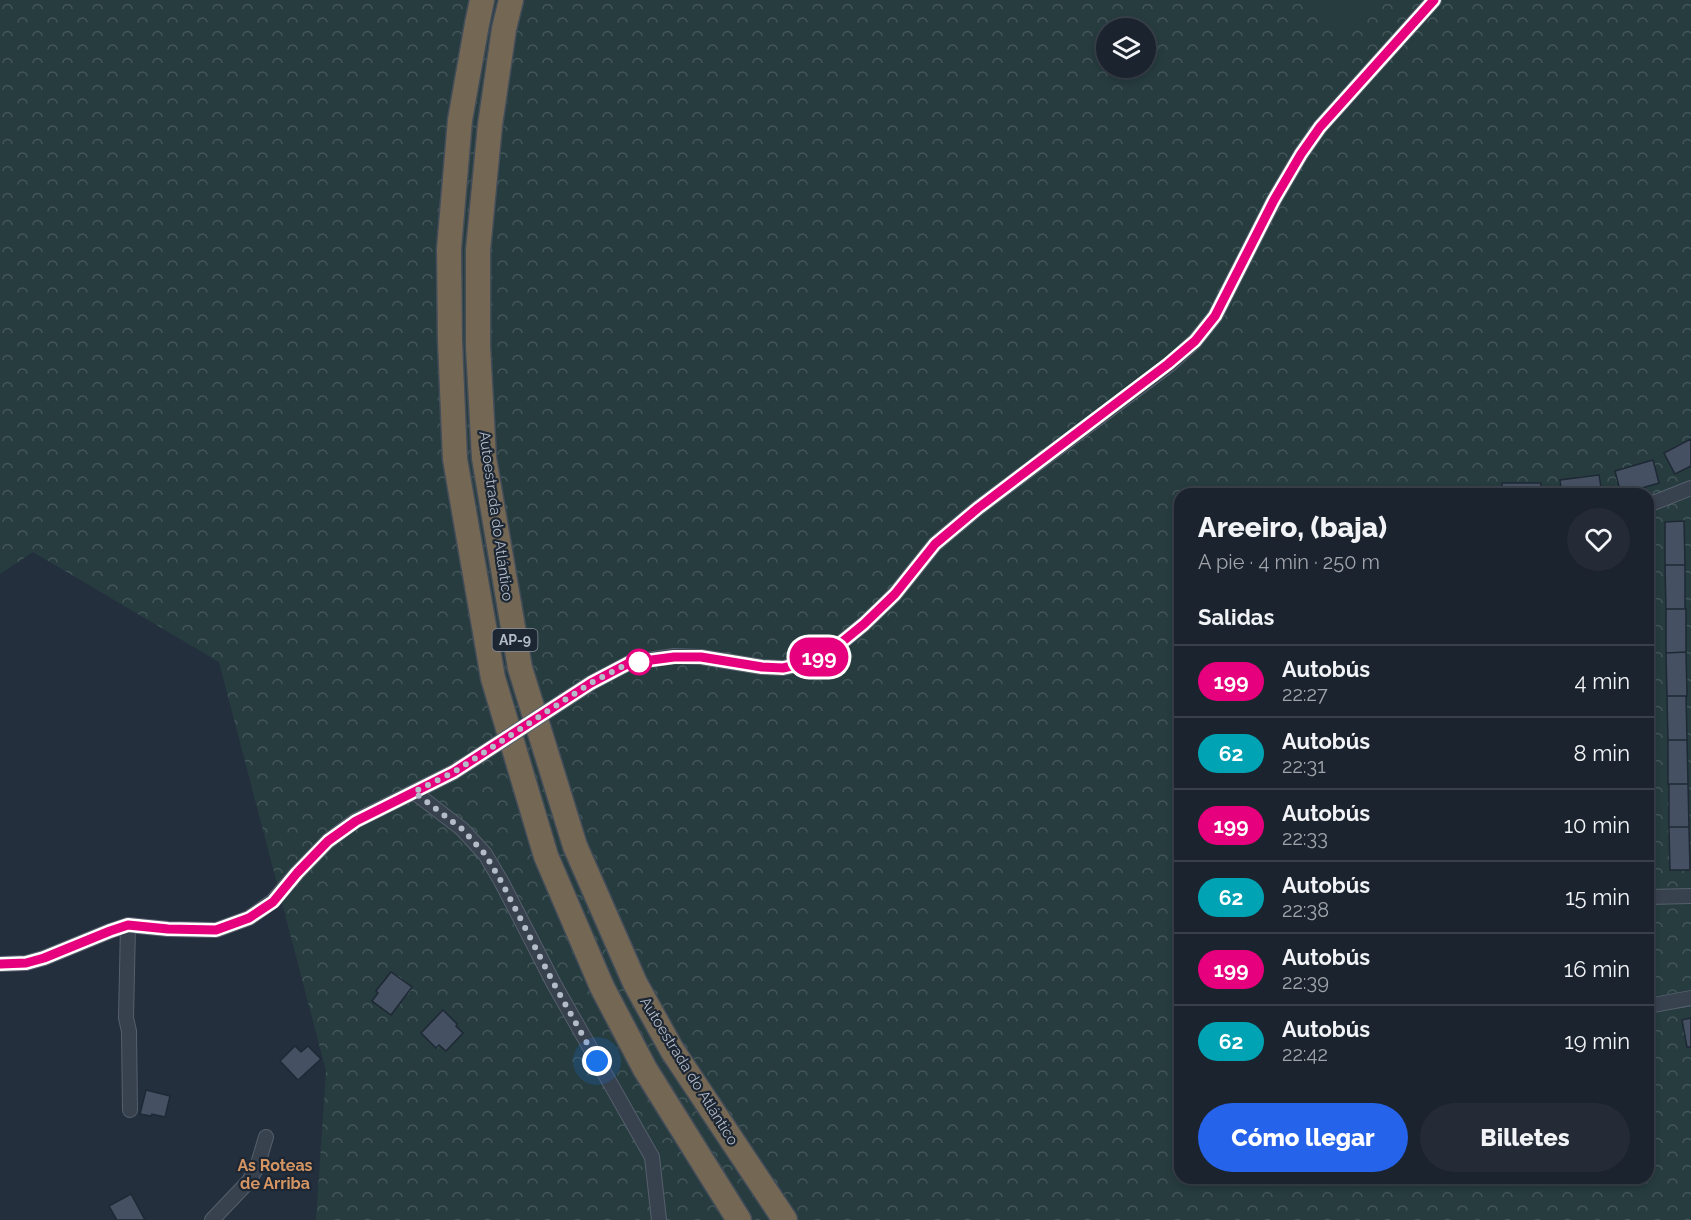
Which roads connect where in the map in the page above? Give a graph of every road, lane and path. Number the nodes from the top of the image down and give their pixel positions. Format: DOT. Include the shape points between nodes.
graph roads {
  1 [pos="482,0"];
  2 [pos="511,0"];
  3 [pos="1434,0"];
  4 [pos="1691,488"];
  5 [pos="1654,503"];
  6 [pos="414,792"];
  7 [pos="1654,897"];
  8 [pos="1691,897"];
  9 [pos="128,925"];
  10 [pos="0,964"];
  11 [pos="1691,998"];
  12 [pos="1654,1005"];
  13 [pos="130,1110"];
  14 [pos="266,1137"];
  15 [pos="212,1220"];
  16 [pos="659,1220"];
  17 [pos="739,1220"];
  18 [pos="785,1220"];
  1 -- 17 [label="highway, Autoestrada do Atlántico / AP-9" via="460,120 449,249 450,341 455,459 493,678 546,856 602,987 645,1070"];
  2 -- 18 [label="highway, Autoestrada do Atlántico / AP-9" via="490,125 478,250 478,346 484,458 520,668 575,846 635,983 672,1050"];
  3 -- 6 [label="street, bridge" via="1320,127 1301,154 1215,316 1195,341 935,544 895,594 831,651 810,662 783,668 701,657 629,663 591,683 454,772"];
  4 -- 5 [label="street"];
  6 -- 9 [label="street" via="356,821 328,841 273,902 249,918 216,930"];
  6 -- 16 [label="street" via="462,829 485,854 501,881 652,1157"];
  7 -- 8 [label="street"];
  9 -- 10 [label="street" via="44,958"];
  9 -- 13 [label="street" via="126,1018"];
  11 -- 12 [label="street"];
  14 -- 15 [label="street" via="249,1181"];
}
